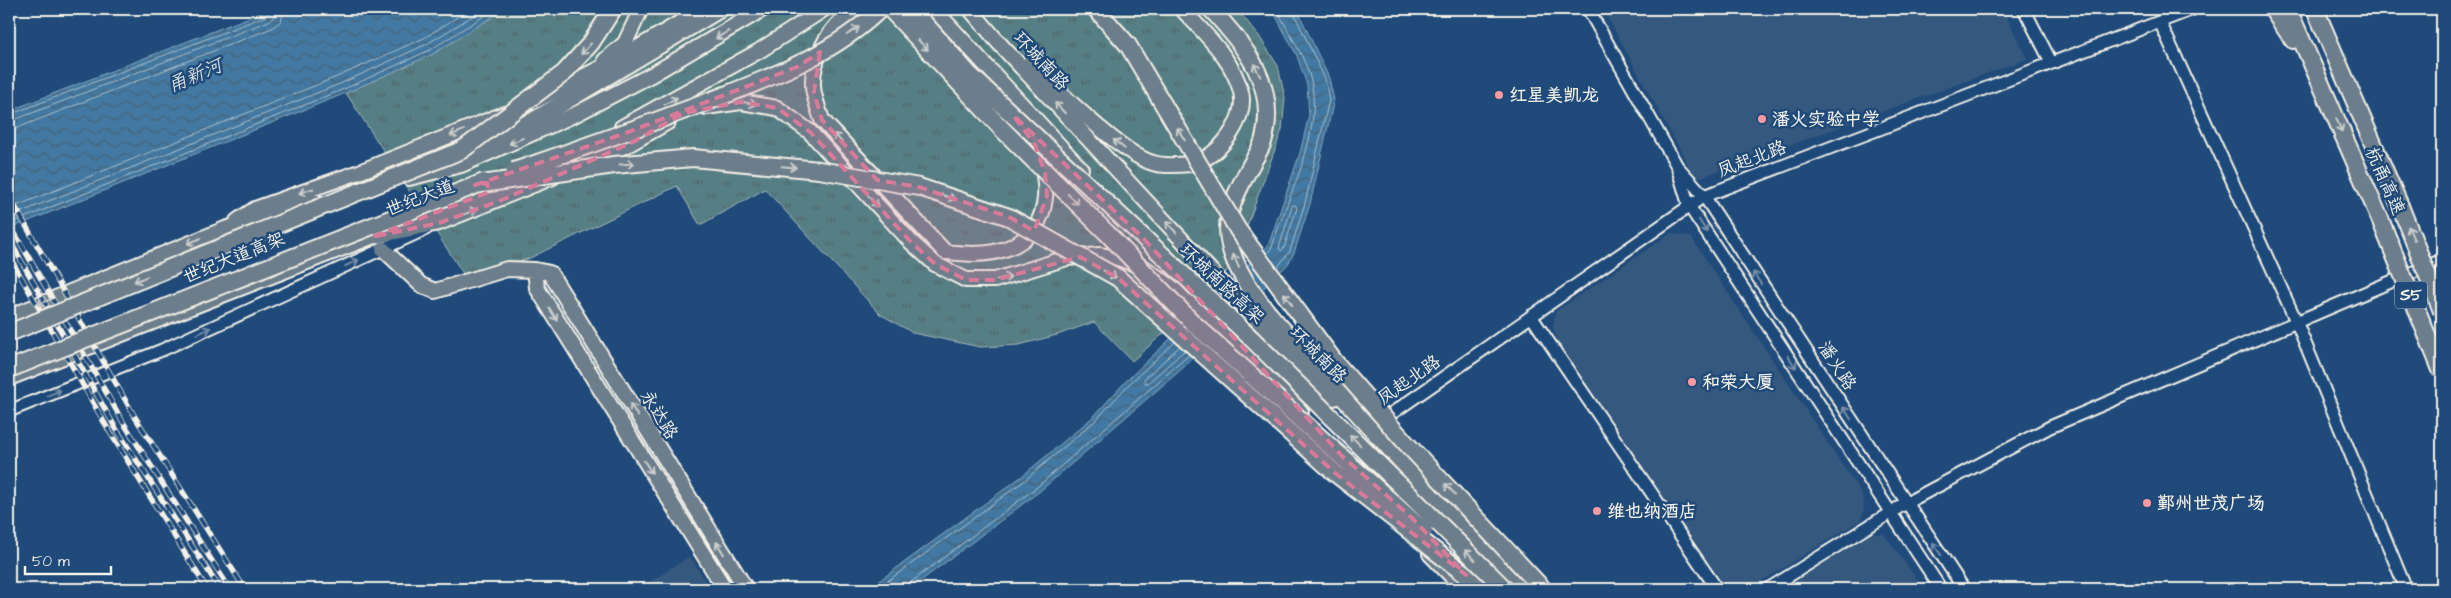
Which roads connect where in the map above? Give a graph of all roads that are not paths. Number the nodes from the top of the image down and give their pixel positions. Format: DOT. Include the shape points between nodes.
graph roads {
  1 [pos="613,9"];
  2 [pos="641,9"];
  3 [pos="703,9"];
  4 [pos="720,9"];
  5 [pos="763,9"];
  6 [pos="824,9"];
  7 [pos="880,9"];
  8 [pos="890,9"];
  9 [pos="912,9"];
  10 [pos="919,9"];
  11 [pos="924,9"];
  12 [pos="934,9"];
  13 [pos="970,9"];
  14 [pos="980,9"];
  15 [pos="1096,9"];
  16 [pos="1182,9"];
  17 [pos="1211,9"];
  18 [pos="1588,9"];
  19 [pos="2024,9"];
  20 [pos="2193,9"];
  21 [pos="2272,9"];
  22 [pos="2288,9"];
  23 [pos="2315,9"];
  24 [pos="2327,9"];
  25 [pos="853,11"];
  26 [pos="2160,22"];
  27 [pos="2051,62"];
  28 [pos="2345,75"];
  29 [pos="2319,80"];
  30 [pos="577,82"];
  31 [pos="1048,134"];
  32 [pos="462,150"];
  33 [pos="1677,166"];
  34 [pos="475,185"];
  35 [pos="1704,196"];
  36 [pos="1689,206"];
  37 [pos="439,223"];
  38 [pos="225,229"];
  39 [pos="372,237"];
  40 [pos="383,249"];
  41 [pos="2442,260"];
  42 [pos="535,270"];
  43 [pos="1256,309"];
  44 [pos="2442,311"];
  45 [pos="1531,316"];
  46 [pos="9,317"];
  47 [pos="2296,321"];
  48 [pos="9,333"];
  49 [pos="1228,338"];
  50 [pos="9,369"];
  51 [pos="2442,372"];
  52 [pos="9,378"];
  53 [pos="9,411"];
  54 [pos="1370,429"];
  55 [pos="1906,503"];
  56 [pos="1890,513"];
  57 [pos="1484,550"];
  58 [pos="1463,583"];
  59 [pos="724,589"];
  60 [pos="746,589"];
  61 [pos="1480,589"];
  62 [pos="1505,589"];
  63 [pos="1525,589"];
  64 [pos="1543,589"];
  65 [pos="1717,589"];
  66 [pos="1768,589"];
  67 [pos="1940,589"];
  68 [pos="1964,589"];
  69 [pos="2406,589"];
  1 -- 32 [label="highway, one-way, bridge" via="591,44 564,73"];
  2 -- 30 [label="main road" via="625,42"];
  3 -- 30 [label="main road"];
  4 -- 32 [label="highway, bridge" via="531,122"];
  5 -- 38 [label="main road, 世纪大道, one-way" via="651,75 576,114 460,165"];
  39 -- 6 [label="main road, 世纪大道, one-way" via="570,155 759,51"];
  34 -- 7 [label="highway, one-way, bridge" via="623,134 797,67 864,25"];
  8 -- 58 [label="highway, one-way, bridge" via="1192,323 1412,518"];
  62 -- 9 [label="highway, 环城南路高架, one-way, bridge" via="1252,339 969,74"];
  10 -- 25 [label="main road, one-way, bridge" via="1006,106 1035,144 1045,173 1047,196 1037,222 1026,237 1007,249 981,255 944,252 822,120 814,92 822,45"];
  11 -- 31 [label="main road"];
  12 -- 31 [label="main road"];
  43 -- 13 [label="main road, 环城南路, one-way" via="998,42"];
  16 -- 14 [label="main road, one-way" via="1214,44 1233,72 1241,93 1242,111 1234,128 1217,151 1192,164 1153,163 1123,148 1034,67"];
  64 -- 15 [label="highway, one-way, bridge" via="1334,361 1238,230 1128,45"];
  43 -- 17 [label="highway, one-way" via="1235,262 1227,218 1235,195 1262,144 1268,117 1262,81 1248,51"];
  18 -- 33 [label="street, 潘火路"];
  19 -- 27 [label="street"];
  20 -- 26 [label="street, 凤起北路"];
  21 -- 29 [label="highway"];
  22 -- 29 [label="highway, 杭甬高速 / S5"];
  23 -- 28 [label="highway, 杭甬高速 / S5"];
  24 -- 28 [label="highway"];
  26 -- 27 [label="street, 凤起北路"];
  26 -- 47 [label="street"];
  27 -- 35 [label="street, 凤起北路"];
  44 -- 28 [label="highway, 杭甬高速 / S5, one-way, bridge"];
  29 -- 51 [label="highway, 杭甬高速 / S5, one-way, bridge"];
  30 -- 38 [label="main road, one-way" via="359,172 255,209"];
  31 -- 49 [label="main road, bridge"];
  32 -- 48 [label="highway, 世纪大道高架, one-way, bridge"];
  33 -- 35 [label="street, 潘火路"];
  33 -- 36 [label="street, 潘火路"];
  34 -- 50 [label="highway, 世纪大道高架, bridge"];
  34 -- 58 [label="highway, one-way, bridge" via="614,165 693,158 819,170 919,187 1009,217 1118,278"];
  35 -- 36 [label="street, 凤起北路"];
  55 -- 35 [label="street, 潘火路, one-way"];
  36 -- 45 [label="street, 凤起北路"];
  36 -- 56 [label="street, 潘火路, one-way"];
  37 -- 39 [label="main road"];
  37 -- 40 [label="street"];
  37 -- 49 [label="main road, one-way, bridge" via="573,169 684,113 741,102 777,108 810,132 910,242 935,264 966,280 995,280 1067,258 1099,255 1118,258 1143,267 1174,289"];
  38 -- 46 [label="main road, 世纪大道, one-way"];
  39 -- 52 [label="main road, 世纪大道"];
  40 -- 42 [label="main road, 永达路" via="421,285 436,291 507,269"];
  53 -- 40 [label="street, one-way" via="162,350"];
  41 -- 47 [label="street"];
  42 -- 59 [label="main road, 永达路, one-way" via="537,288"];
  60 -- 42 [label="main road, 永达路, one-way" via="550,273"];
  43 -- 54 [label="highway"];
  43 -- 57 [label="main road, 环城南路"];
  45 -- 54 [label="street, 凤起北路"];
  45 -- 65 [label="street"];
  47 -- 55 [label="street" via="2050,428"];
  47 -- 69 [label="street"];
  49 -- 58 [label="main road"];
  54 -- 57 [label="highway"];
  55 -- 56 [label="street"];
  68 -- 55 [label="street, 潘火路, one-way"];
  56 -- 66 [label="street"];
  56 -- 67 [label="street, 潘火路"];
  57 -- 63 [label="main road, 环城南路"];
  58 -- 61 [label="highway"];
}
